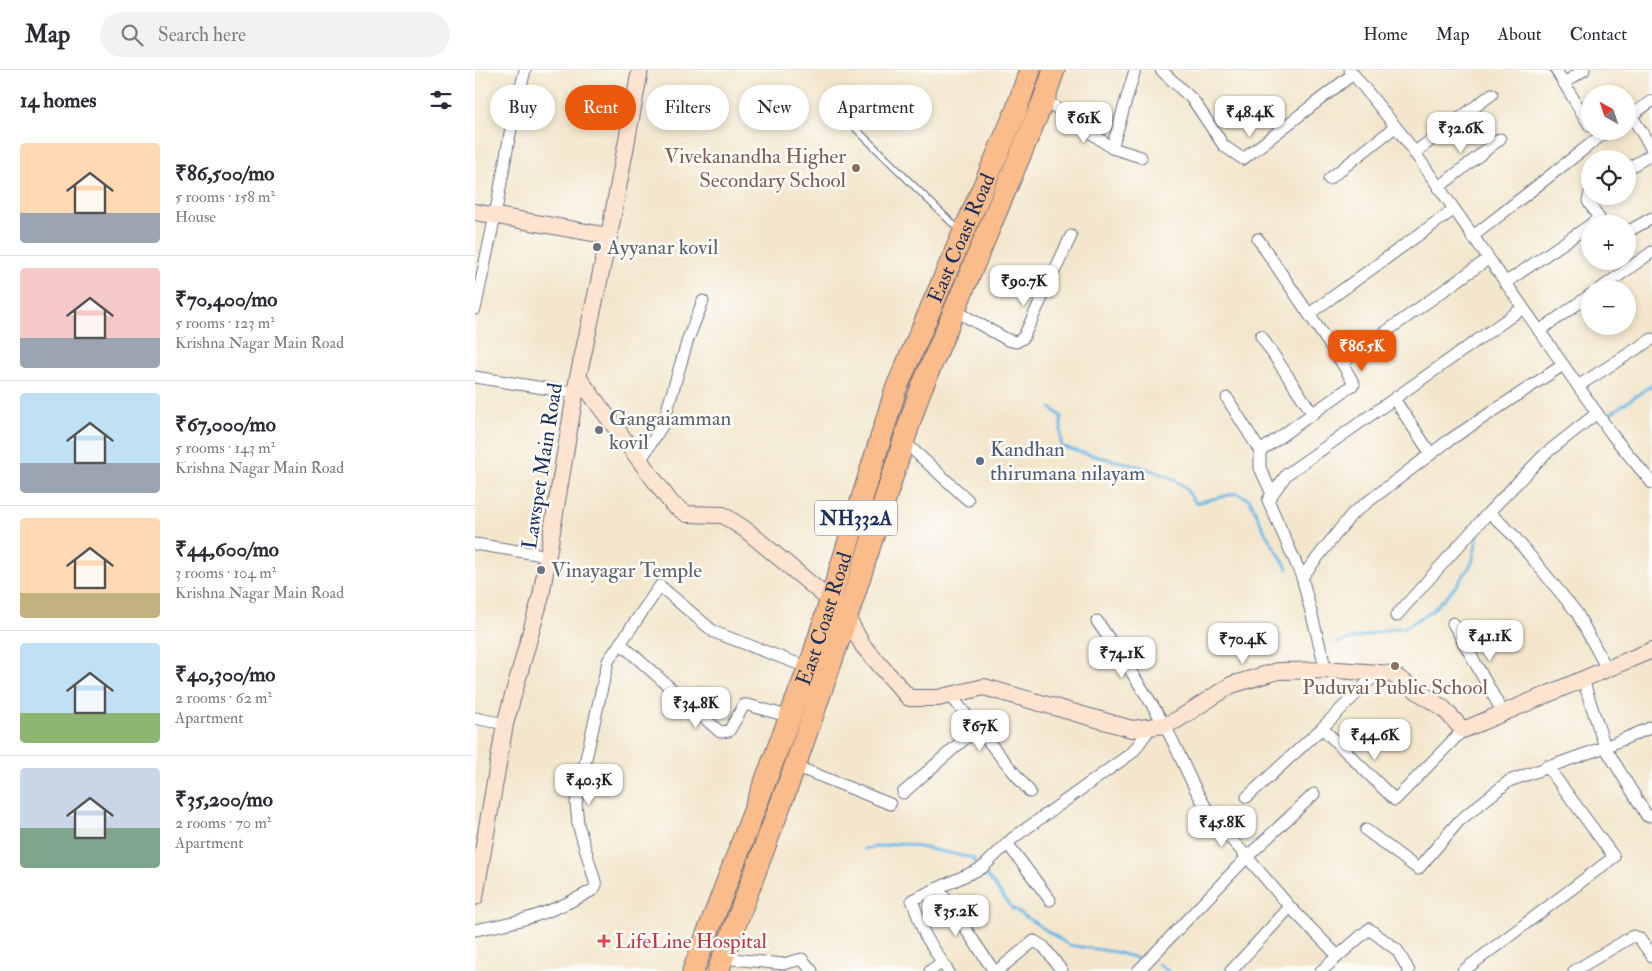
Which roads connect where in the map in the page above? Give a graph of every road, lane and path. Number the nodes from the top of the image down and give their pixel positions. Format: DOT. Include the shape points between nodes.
graph roads {
  1 [pos="525,70"];
  2 [pos="640,70"];
  3 [pos="1030,70"];
  4 [pos="1054,70"];
  5 [pos="1135,70"];
  6 [pos="1161,70"];
  7 [pos="1556,70"];
  8 [pos="1584,70"];
  9 [pos="1351,72"];
  10 [pos="1564,83"];
  11 [pos="1492,94"];
  12 [pos="1044,99"];
  13 [pos="1652,102"];
  14 [pos="1581,111"];
  15 [pos="1636,112"];
  16 [pos="1636,126"];
  17 [pos="1395,127"];
  18 [pos="857,130"];
  19 [pos="1500,139"];
  20 [pos="1590,140"];
  21 [pos="1112,148"];
  22 [pos="1652,149"];
  23 [pos="1414,153"];
  24 [pos="1652,154"];
  25 [pos="1141,157"];
  26 [pos="1636,164"];
  27 [pos="1329,179"];
  28 [pos="1438,188"];
  29 [pos="1453,210"];
  30 [pos="475,212"];
  31 [pos="495,216"];
  32 [pos="1652,218"];
  33 [pos="1636,227"];
  34 [pos="1581,233"];
  35 [pos="609,236"];
  36 [pos="1071,236"];
  37 [pos="1472,236"];
  38 [pos="973,238"];
  39 [pos="1259,238"];
  40 [pos="1652,252"];
  41 [pos="1488,259"];
  42 [pos="1613,280"];
  43 [pos="1505,283"];
  44 [pos="703,301"];
  45 [pos="1581,302"];
  46 [pos="1523,308"];
  47 [pos="475,309"];
  48 [pos="954,310"];
  49 [pos="1309,314"];
  50 [pos="1539,331"];
  51 [pos="1261,336"];
  52 [pos="1652,339"];
  53 [pos="1342,363"];
  54 [pos="1563,365"];
  55 [pos="475,376"];
  56 [pos="576,385"];
  57 [pos="1578,386"];
  58 [pos="1227,398"];
  59 [pos="1394,398"];
  60 [pos="1597,413"];
  61 [pos="1313,414"];
  62 [pos="902,444"];
  63 [pos="1260,451"];
  64 [pos="1431,454"];
  65 [pos="640,461"];
  66 [pos="1652,483"];
  67 [pos="1272,494"];
  68 [pos="967,500"];
  69 [pos="1489,512"];
  70 [pos="475,544"];
  71 [pos="549,556"];
  72 [pos="1302,577"];
  73 [pos="831,601"];
  74 [pos="1396,616"];
  75 [pos="847,617"];
  76 [pos="1097,621"];
  77 [pos="1453,624"];
  78 [pos="620,643"];
  79 [pos="1652,650"];
  80 [pos="809,668"];
  81 [pos="1607,669"];
  82 [pos="1326,670"];
  83 [pos="1377,673"];
  84 [pos="1583,680"];
  85 [pos="951,695"];
  86 [pos="1503,713"];
  87 [pos="791,717"];
  88 [pos="475,718"];
  89 [pos="505,724"];
  90 [pos="1158,726"];
  91 [pos="1652,727"];
  92 [pos="977,728"];
  93 [pos="1322,728"];
  94 [pos="1463,730"];
  95 [pos="1605,747"];
  96 [pos="795,766"];
  97 [pos="1547,766"];
  98 [pos="1030,792"];
  99 [pos="903,793"];
  100 [pos="1314,794"];
  101 [pos="1247,797"];
  102 [pos="889,804"];
  103 [pos="1652,816"];
  104 [pos="1366,830"];
  105 [pos="1007,843"];
  106 [pos="1247,857"];
  107 [pos="938,888"];
  108 [pos="475,897"];
  109 [pos="1050,900"];
  110 [pos="1290,907"];
  111 [pos="475,930"];
  112 [pos="1338,956"];
  113 [pos="1652,956"];
  114 [pos="721,965"];
  115 [pos="945,966"];
  116 [pos="1587,968"];
  117 [pos="1407,970"];
  118 [pos="693,971"];
  119 [pos="812,971"];
  120 [pos="930,971"];
  121 [pos="996,971"];
  122 [pos="1062,971"];
  123 [pos="1138,971"];
  124 [pos="1231,971"];
  125 [pos="1321,971"];
  126 [pos="1463,971"];
  127 [pos="1574,971"];
  1 -- 31 [label="street"];
  2 -- 35 [label="street, Lawspet Main Road"];
  3 -- 38 [label="highway, East Coast Road / NH332A"];
  4 -- 12 [label="highway, East Coast Road / NH332A"];
  5 -- 21 [label="street"];
  6 -- 9 [label="street" via="1193,100 1224,146 1243,160"];
  7 -- 10 [label="street"];
  8 -- 10 [label="street"];
  9 -- 17 [label="street"];
  10 -- 14 [label="street"];
  11 -- 23 [label="street"];
  12 -- 21 [label="street"];
  12 -- 38 [label="highway, East Coast Road / NH332A"];
  13 -- 15 [label="street"];
  16 -- 22 [label="street"];
  17 -- 23 [label="street"];
  17 -- 27 [label="street"];
  18 -- 38 [label="lane"];
  19 -- 28 [label="street"];
  20 -- 37 [label="street"];
  21 -- 25 [label="street"];
  23 -- 28 [label="street"];
  24 -- 26 [label="street"];
  28 -- 29 [label="street"];
  29 -- 37 [label="street"];
  29 -- 49 [label="street"];
  30 -- 31 [label="street"];
  31 -- 35 [label="street"];
  31 -- 47 [label="street"];
  32 -- 33 [label="street"];
  34 -- 43 [label="street"];
  35 -- 56 [label="street, Lawspet Main Road"];
  36 -- 48 [label="street" via="1023,338 1016,342 1008,340"];
  37 -- 41 [label="street"];
  38 -- 48 [label="highway, East Coast Road / NH332A"];
  38 -- 73 [label="highway, East Coast Road / NH332A" via="896,389"];
  39 -- 49 [label="street"];
  40 -- 42 [label="street"];
  41 -- 43 [label="street"];
  41 -- 53 [label="street"];
  43 -- 46 [label="street"];
  44 -- 65 [label="street" via="688,339 663,424"];
  45 -- 50 [label="street"];
  46 -- 50 [label="street"];
  46 -- 59 [label="street"];
  48 -- 62 [label="highway, East Coast Road / NH332A"];
  49 -- 53 [label="street"];
  50 -- 54 [label="street"];
  51 -- 61 [label="street"];
  52 -- 57 [label="street"];
  53 -- 61 [label="street" via="1354,384"];
  54 -- 57 [label="street"];
  54 -- 64 [label="street"];
  55 -- 56 [label="street"];
  56 -- 65 [label="street"];
  56 -- 71 [label="street, Lawspet Main Road"];
  57 -- 60 [label="street"];
  58 -- 63 [label="street"];
  59 -- 64 [label="street"];
  59 -- 67 [label="street" via="1287,474"];
  60 -- 66 [label="street"];
  60 -- 69 [label="street" via="1545,454"];
  61 -- 63 [label="street"];
  62 -- 68 [label="street" via="911,448"];
  62 -- 75 [label="highway, East Coast Road / NH332A"];
  63 -- 67 [label="street" via="1259,468"];
  64 -- 72 [label="street" via="1353,514"];
  65 -- 73 [label="street" via="672,504 687,514 723,515 746,530"];
  67 -- 72 [label="street" via="1268,500"];
  69 -- 74 [label="street"];
  69 -- 81 [label="street" via="1513,535 1577,613"];
  70 -- 71 [label="street"];
  71 -- 89 [label="street, Lawspet Main Road"];
  72 -- 82 [label="street"];
  73 -- 75 [label="street"];
  73 -- 80 [label="highway, East Coast Road / NH332A"];
  75 -- 85 [label="street" via="863,646 909,698"];
  75 -- 96 [label="highway, East Coast Road / NH332A"];
  76 -- 90 [label="street" via="1130,668"];
  77 -- 86 [label="street"];
  78 -- 80 [label="street" via="660,586 714,632"];
  78 -- 87 [label="street" via="719,732 729,731 743,705"];
  78 -- 111 [label="street" via="608,662 576,803 578,824 596,886 547,913"];
  79 -- 81 [label="street"];
  80 -- 87 [label="highway, East Coast Road / NH332A"];
  81 -- 84 [label="street"];
  82 -- 83 [label="street"];
  82 -- 90 [label="street" via="1278,671 1231,685 1177,720"];
  83 -- 93 [label="street"];
  83 -- 94 [label="street" via="1392,674 1444,709"];
  84 -- 86 [label="street"];
  84 -- 95 [label="street"];
  85 -- 90 [label="street" via="984,686 1132,729"];
  85 -- 92 [label="street"];
  86 -- 94 [label="street"];
  87 -- 118 [label="highway, East Coast Road / NH332A"];
  88 -- 89 [label="street"];
  89 -- 108 [label="street, Lawspet Main Road"];
  90 -- 105 [label="street" via="1133,752"];
  90 -- 106 [label="street" via="1178,749 1186,773 1212,816"];
  91 -- 95 [label="street"];
  92 -- 98 [label="street"];
  92 -- 99 [label="street"];
  93 -- 94 [label="street" via="1395,800"];
  93 -- 101 [label="street"];
  95 -- 97 [label="street"];
  95 -- 103 [label="street" via="1647,816"];
  96 -- 102 [label="street"];
  96 -- 114 [label="highway, East Coast Road / NH332A"];
  97 -- 104 [label="street" via="1509,780 1459,821 1418,869"];
  97 -- 126 [label="street" via="1614,857"];
  100 -- 106 [label="street"];
  105 -- 107 [label="street" via="982,868"];
  105 -- 109 [label="street"];
  106 -- 110 [label="street"];
  106 -- 123 [label="street"];
  107 -- 115 [label="street" via="912,900 925,935"];
  107 -- 121 [label="street"];
  110 -- 112 [label="street"];
  110 -- 124 [label="street"];
  112 -- 117 [label="street" via="1369,929 1397,950"];
  112 -- 125 [label="street"];
  113 -- 116 [label="street" via="1639,938 1633,936"];
  114 -- 119 [label="street" via="783,964 802,959"];
  115 -- 120 [label="street"];
  116 -- 127 [label="street"];
  121 -- 122 [label="street" via="1034,941 1044,947"];
}
